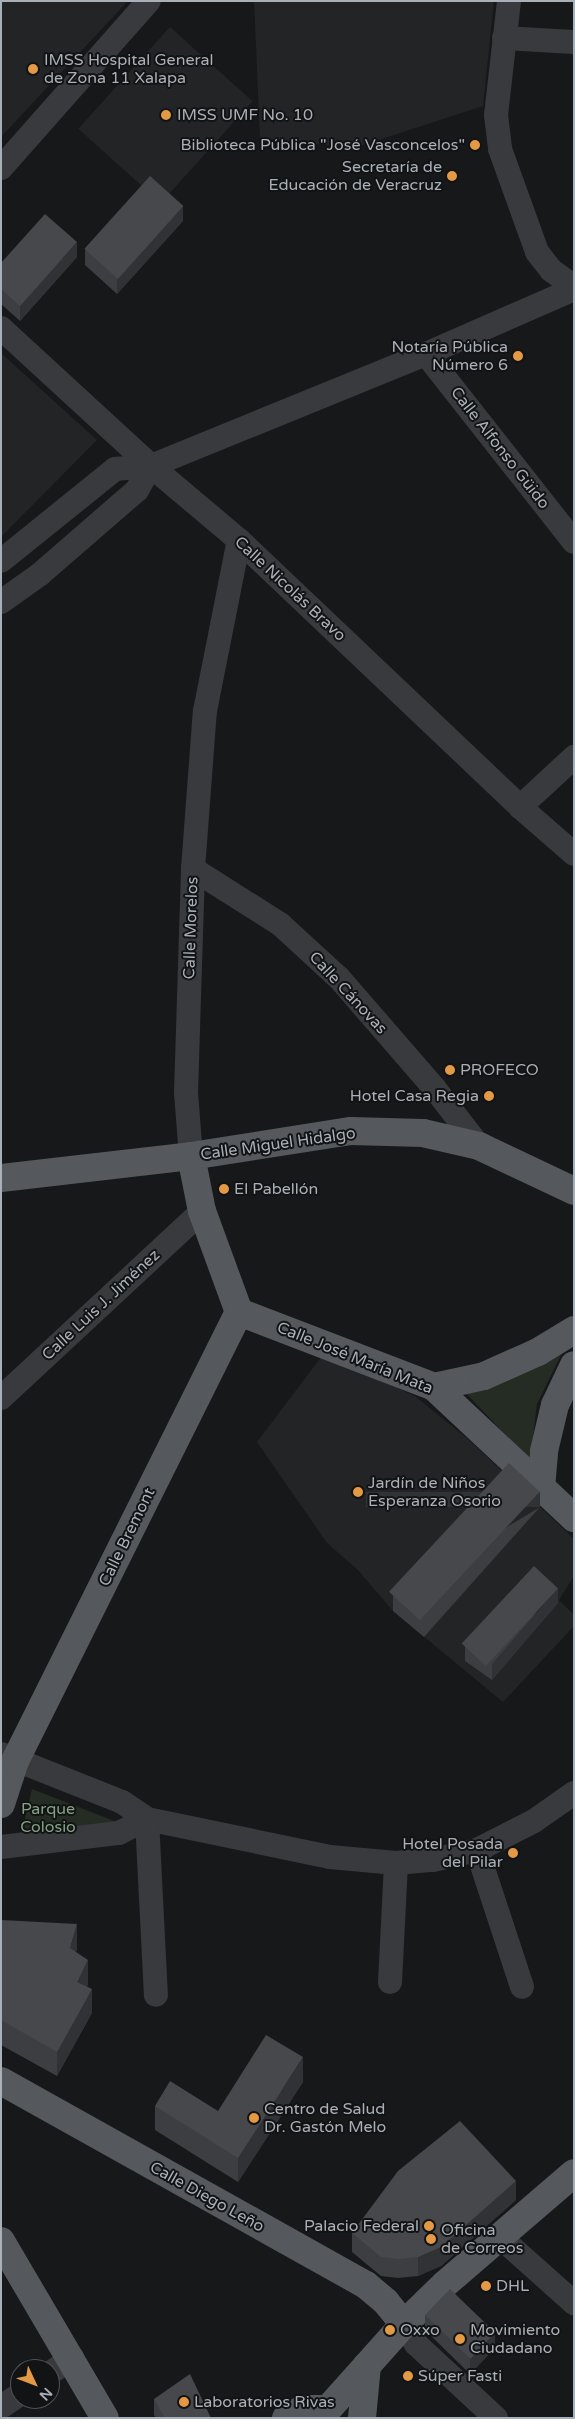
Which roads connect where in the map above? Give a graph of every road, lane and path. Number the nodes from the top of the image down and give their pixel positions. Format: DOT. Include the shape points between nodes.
graph roads {
  1 [pos="149,1"];
  2 [pos="509,1"];
  3 [pos="504,38"];
  4 [pos="574,42"];
  5 [pos="1,168"];
  6 [pos="574,288"];
  7 [pos="1,328"];
  8 [pos="426,354"];
  9 [pos="152,466"];
  10 [pos="239,540"];
  11 [pos="574,542"];
  12 [pos="1,561"];
  13 [pos="1,602"];
  14 [pos="574,757"];
  15 [pos="520,808"];
  16 [pos="574,854"];
  17 [pos="192,869"];
  18 [pos="479,1146"];
  19 [pos="191,1156"];
  20 [pos="1,1178"];
  21 [pos="574,1191"];
  22 [pos="202,1211"];
  23 [pos="239,1312"];
  24 [pos="574,1330"];
  25 [pos="574,1366"];
  26 [pos="434,1387"];
  27 [pos="1,1398"];
  28 [pos="541,1488"];
  29 [pos="574,1518"];
  30 [pos="8,1758"];
  31 [pos="574,1793"];
  32 [pos="1,1804"];
  33 [pos="147,1819"];
  34 [pos="1,1847"];
  35 [pos="477,1850"];
  36 [pos="396,1863"];
  37 [pos="390,1982"];
  38 [pos="522,1988"];
  39 [pos="156,1995"];
  40 [pos="1,2082"];
  41 [pos="574,2173"];
  42 [pos="501,2238"];
  43 [pos="1,2241"];
  44 [pos="574,2302"];
  45 [pos="404,2324"];
  46 [pos="72,2358"];
  47 [pos="367,2365"];
  48 [pos="60,2366"];
  49 [pos="323,2414"];
  50 [pos="105,2418"];
  51 [pos="286,2418"];
  52 [pos="362,2418"];
  53 [pos="496,2418"];
  1 -- 5 [label="street"];
  2 -- 3 [label="street"];
  3 -- 4 [label="street"];
  3 -- 6 [label="street" via="496,115 500,149 537,252"];
  6 -- 8 [label="street"];
  7 -- 9 [label="street, Calle Nicolás Bravo"];
  8 -- 9 [label="street"];
  8 -- 11 [label="street, Calle Alfonso Güido"];
  9 -- 10 [label="street, Calle Nicolás Bravo"];
  9 -- 12 [label="street" via="116,469"];
  9 -- 13 [label="street" via="137,490 40,575"];
  10 -- 15 [label="street, Calle Nicolás Bravo"];
  10 -- 17 [label="street, Calle Morelos" via="205,711"];
  14 -- 15 [label="street"];
  15 -- 16 [label="street, Calle Nicolás Bravo"];
  17 -- 18 [label="street, Calle Cánovas" via="280,924 338,978 435,1089"];
  17 -- 19 [label="street, Calle Morelos" via="186,1093"];
  18 -- 19 [label="main road, Calle Miguel Hidalgo" via="423,1133 351,1131"];
  18 -- 21 [label="main road, Calle Miguel Hidalgo"];
  19 -- 20 [label="main road, Calle Miguel Hidalgo"];
  19 -- 22 [label="main road, Calle Morelos"];
  22 -- 23 [label="main road, Calle Morelos"];
  22 -- 27 [label="street, Calle Luis J. Jiménez"];
  23 -- 26 [label="main road, Calle José María Mata"];
  23 -- 30 [label="main road, Calle Bremont"];
  24 -- 26 [label="main road" via="538,1352 484,1376"];
  25 -- 28 [label="main road" via="555,1405 544,1451"];
  26 -- 28 [label="main road, Calle José María Mata"];
  28 -- 29 [label="main road, Calle José María Mata"];
  30 -- 32 [label="main road, Calle Bremont"];
  30 -- 33 [label="street" via="122,1802"];
  31 -- 35 [label="street" via="534,1821"];
  33 -- 34 [label="street" via="119,1833"];
  33 -- 36 [label="street" via="330,1857"];
  33 -- 39 [label="street"];
  35 -- 36 [label="street" via="433,1860"];
  35 -- 38 [label="street"];
  36 -- 37 [label="street"];
  40 -- 45 [label="main road, Calle Diego Leño" via="366,2285"];
  41 -- 42 [label="main road"];
  42 -- 44 [label="street"];
  42 -- 45 [label="main road" via="445,2284"];
  43 -- 46 [label="main road"];
  45 -- 47 [label="main road"];
  45 -- 53 [label="street" via="416,2344"];
  46 -- 48 [label="street"];
  46 -- 50 [label="main road"];
  47 -- 49 [label="main road"];
  47 -- 52 [label="main road"];
  49 -- 51 [label="main road" via="303,2408"];
}
